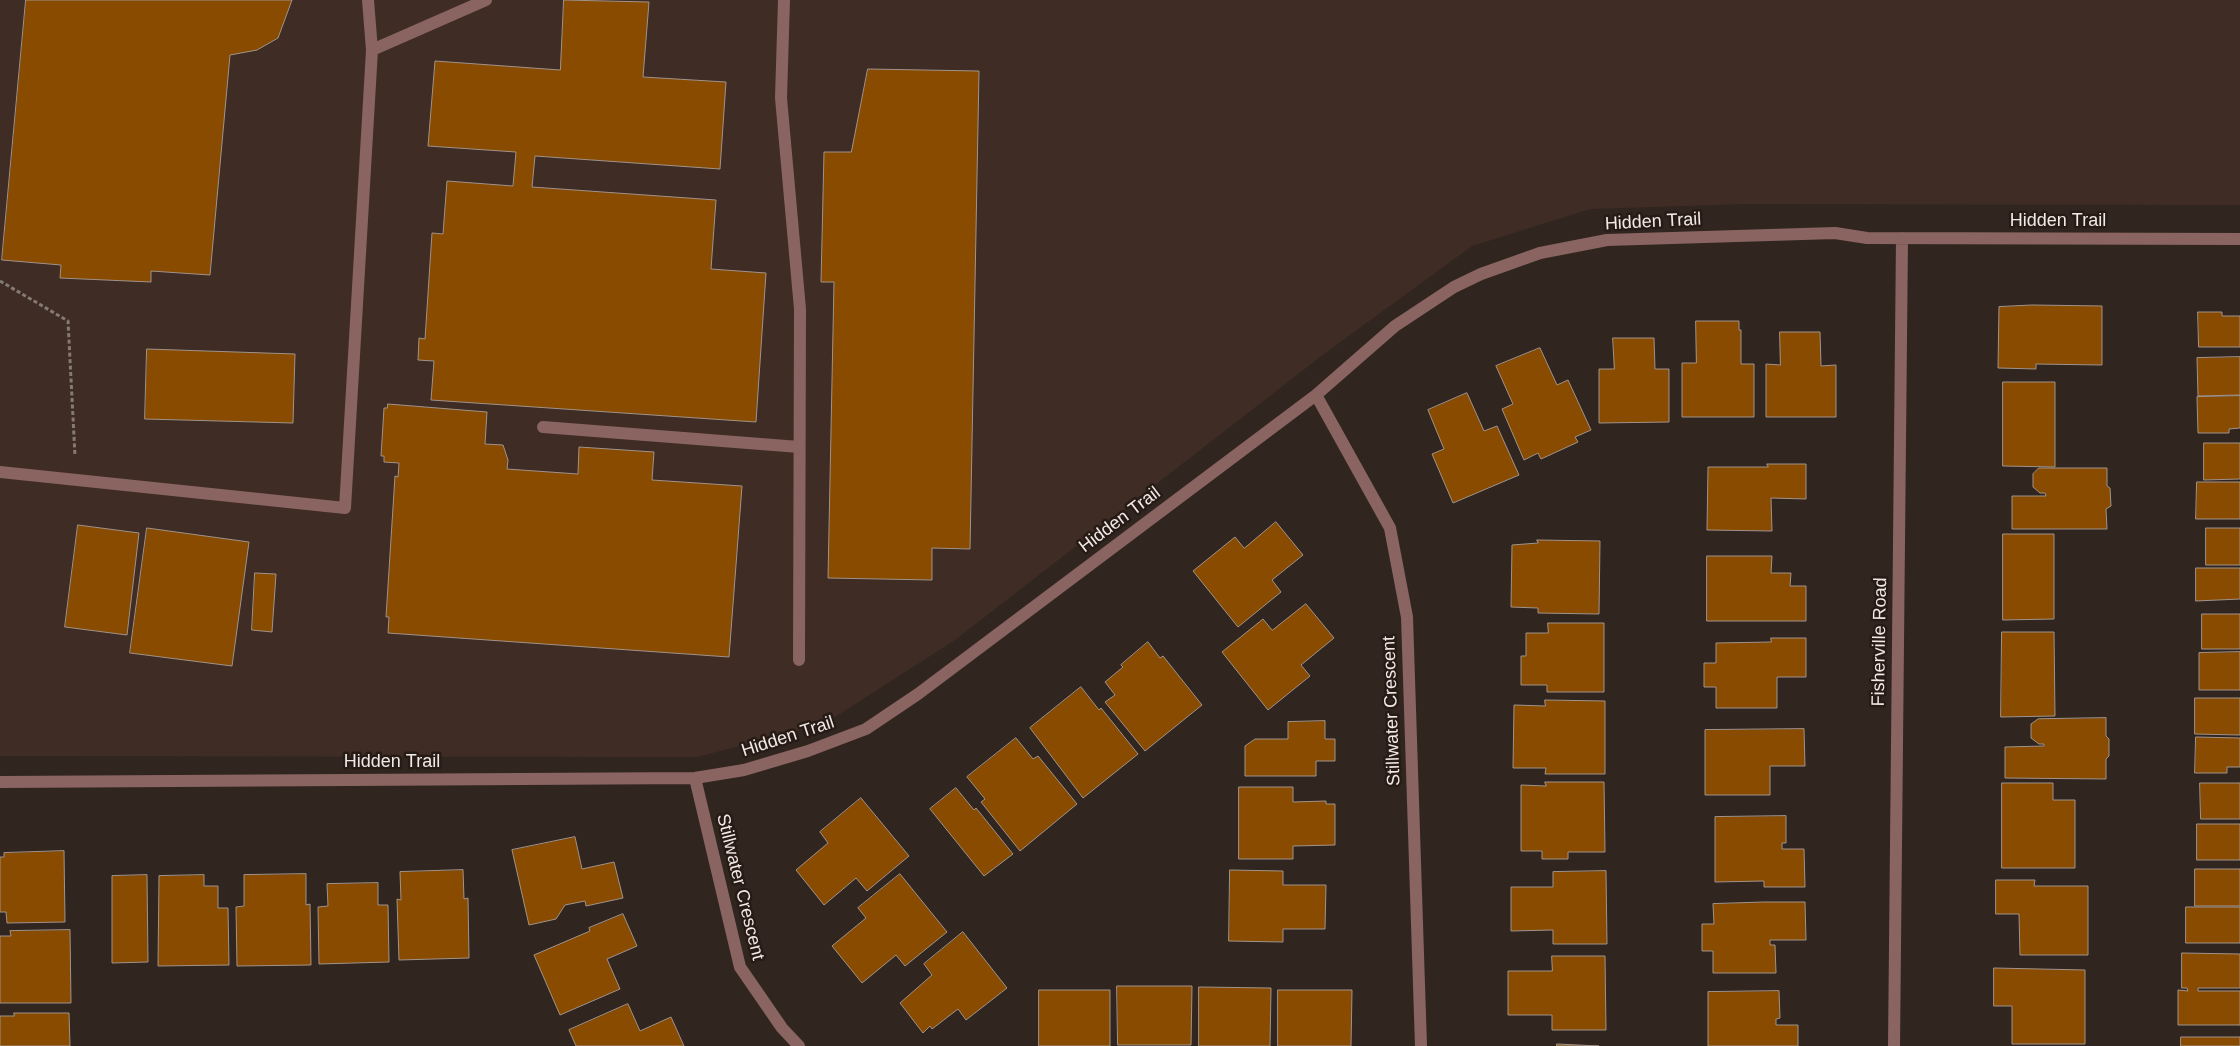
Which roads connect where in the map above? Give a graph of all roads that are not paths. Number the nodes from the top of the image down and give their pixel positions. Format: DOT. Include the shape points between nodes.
graph roads {
  1 [pos="368,0"];
  2 [pos="486,0"];
  3 [pos="784,0"];
  4 [pos="372,50"];
  5 [pos="1902,238"];
  6 [pos="2240,239"];
  7 [pos="1316,396"];
  8 [pos="543,428"];
  9 [pos="799,447"];
  10 [pos="0,472"];
  11 [pos="799,660"];
  12 [pos="696,778"];
  13 [pos="0,782"];
  14 [pos="799,1046"];
  15 [pos="1421,1046"];
  16 [pos="1894,1046"];
  1 -- 4 [label="street"];
  2 -- 4 [label="street"];
  3 -- 9 [label="street" via="781,98 800,309"];
  4 -- 10 [label="street" via="345,508"];
  5 -- 6 [label="street, Hidden Trail"];
  5 -- 7 [label="street, Hidden Trail" via="1867,238 1835,233 1607,240 1540,252 1454,287 1395,326"];
  5 -- 16 [label="street, Fisherville Road"];
  7 -- 12 [label="street, Hidden Trail" via="866,730 744,770"];
  7 -- 15 [label="street, Stillwater Crescent" via="1390,528 1407,617"];
  8 -- 9 [label="street"];
  9 -- 11 [label="street"];
  12 -- 13 [label="street, Hidden Trail"];
  12 -- 14 [label="street, Stillwater Crescent" via="740,967 782,1028"];
}
